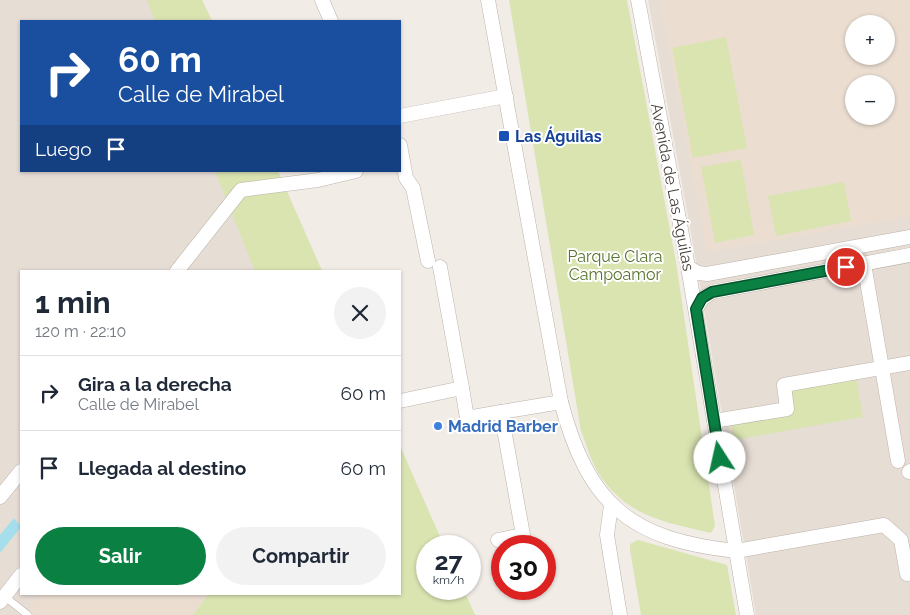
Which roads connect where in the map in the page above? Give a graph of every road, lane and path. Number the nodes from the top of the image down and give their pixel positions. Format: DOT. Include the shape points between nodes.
graph roads {
  1 [pos="322,0"];
  2 [pos="488,0"];
  3 [pos="638,0"];
  4 [pos="331,20"];
  5 [pos="506,96"];
  6 [pos="401,116"];
  7 [pos="401,150"];
  8 [pos="352,172"];
  9 [pos="910,237"];
  10 [pos="910,255"];
  11 [pos="864,264"];
  12 [pos="688,267"];
  13 [pos="178,270"];
  14 [pos="696,309"];
  15 [pos="910,363"];
  16 [pos="882,368"];
  17 [pos="462,388"];
  18 [pos="401,401"];
  19 [pos="561,402"];
  20 [pos="501,412"];
  21 [pos="714,421"];
  22 [pos="898,461"];
  23 [pos="20,472"];
  24 [pos="0,497"];
  25 [pos="611,505"];
  26 [pos="523,535"];
  27 [pos="736,551"];
  28 [pos="910,573"];
  29 [pos="20,576"];
  30 [pos="2,599"];
  31 [pos="28,615"];
  32 [pos="620,615"];
  33 [pos="748,615"];
  1 -- 4 [label="street"];
  2 -- 5 [label="street"];
  3 -- 12 [label="street, Avenida de Las Águilas"];
  5 -- 6 [label="street"];
  5 -- 19 [label="street"];
  7 -- 17 [label="street" via="406,178 413,188 434,264"];
  8 -- 13 [label="street" via="241,190"];
  9 -- 12 [label="street" via="708,274"];
  10 -- 11 [label="street"];
  11 -- 14 [label="street" via="712,292 702,298"];
  11 -- 16 [label="street"];
  12 -- 14 [label="street, Avenida de Las Águilas"];
  14 -- 21 [label="street, Avenida de Las Águilas"];
  15 -- 16 [label="street"];
  16 -- 21 [label="street" via="784,386 787,409"];
  16 -- 22 [label="street"];
  17 -- 18 [label="street"];
  17 -- 20 [label="street" via="467,418"];
  19 -- 20 [label="street"];
  19 -- 25 [label="street" via="575,450 585,471"];
  20 -- 26 [label="street"];
  21 -- 27 [label="street, Avenida de Las Águilas"];
  23 -- 24 [label="street"];
  25 -- 27 [label="street" via="657,534 686,543"];
  25 -- 32 [label="street" via="606,534"];
  27 -- 28 [label="street" via="884,525 901,540 907,574"];
  27 -- 33 [label="street, Avenida de Las Águilas"];
  29 -- 30 [label="street"];
  30 -- 31 [label="lane"];
}
